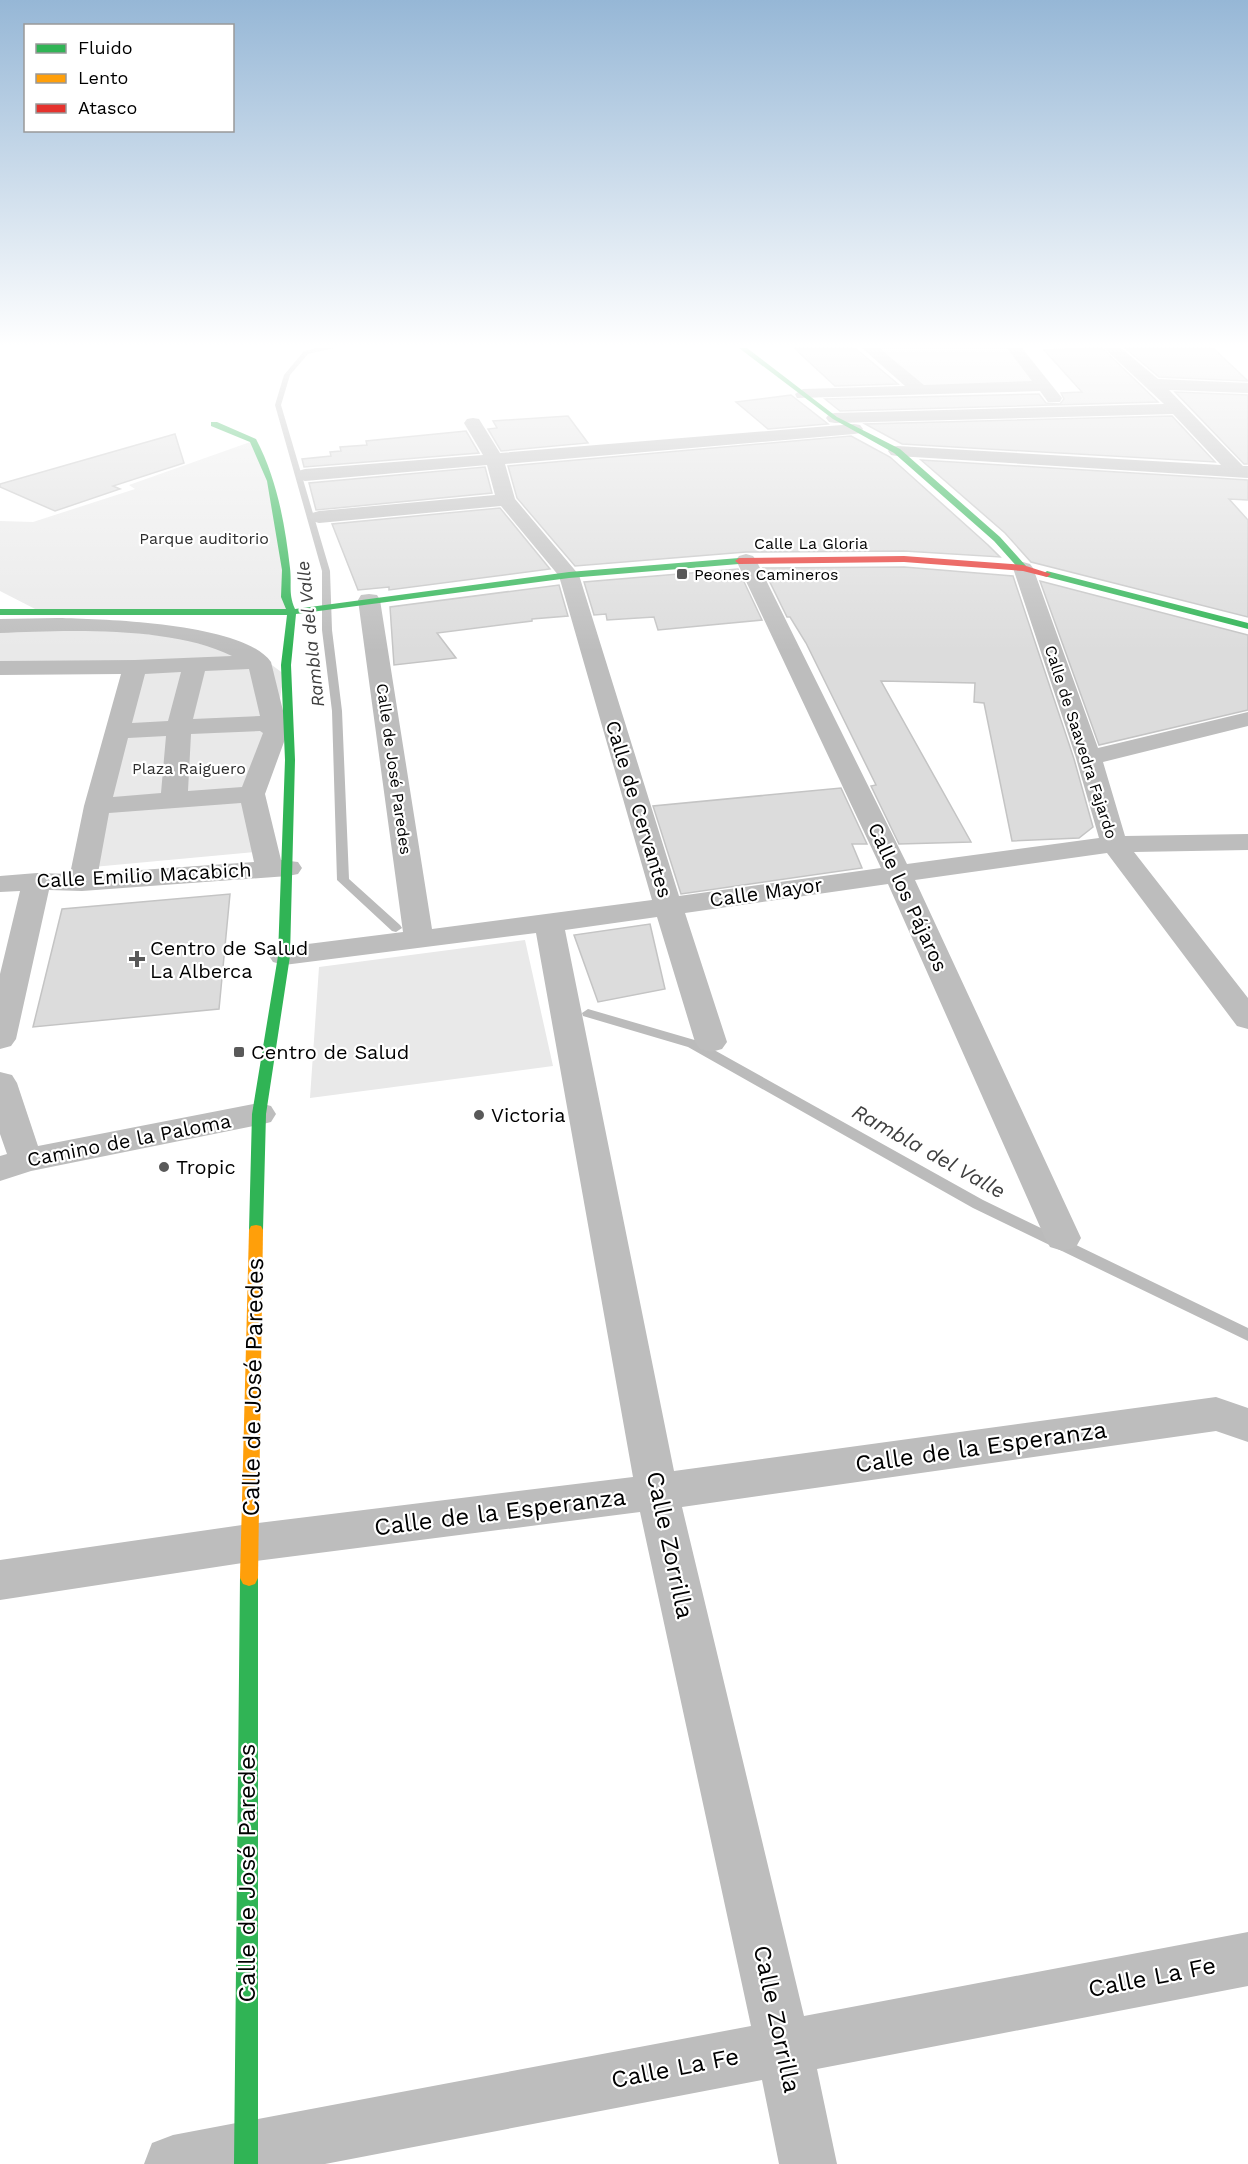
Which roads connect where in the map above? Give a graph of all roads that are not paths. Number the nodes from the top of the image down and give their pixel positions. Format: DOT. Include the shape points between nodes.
graph roads {
  1 [pos="257,449"];
  2 [pos="488,449"];
  3 [pos="623,449"];
  4 [pos="893,449"];
  5 [pos="1219,449"];
  6 [pos="897,451"];
  7 [pos="495,460"];
  8 [pos="1243,472"];
  9 [pos="305,475"];
  10 [pos="506,500"];
  11 [pos="319,517"];
  12 [pos="746,560"];
  13 [pos="1023,568"];
  14 [pos="569,575"];
  15 [pos="10,596"];
  16 [pos="369,600"];
  17 [pos="0,609"];
  18 [pos="40,612"];
  19 [pos="292,612"];
  20 [pos="165,614"];
  21 [pos="0,626"];
  22 [pos="1248,626"];
  23 [pos="259,662"];
  24 [pos="195,664"];
  25 [pos="286,665"];
  26 [pos="135,667"];
  27 [pos="0,668"];
  28 [pos="1248,719"];
  29 [pos="179,727"];
  30 [pos="116,731"];
  31 [pos="276,731"];
  32 [pos="1089,758"];
  33 [pos="252,794"];
  34 [pos="174,800"];
  35 [pos="97,806"];
  36 [pos="1248,842"];
  37 [pos="1114,844"];
  38 [pos="279,868"];
  39 [pos="898,874"];
  40 [pos="37,881"];
  41 [pos="82,883"];
  42 [pos="0,884"];
  43 [pos="668,906"];
  44 [pos="549,923"];
  45 [pos="419,938"];
  46 [pos="284,956"];
  47 [pos="1248,1019"];
  48 [pos="0,1039"];
  49 [pos="711,1042"];
  50 [pos="0,1083"];
  51 [pos="259,1114"];
  52 [pos="13,1164"];
  53 [pos="1063,1238"];
  54 [pos="1248,1425"];
  55 [pos="657,1492"];
  56 [pos="249,1543"];
  57 [pos="0,1580"];
  58 [pos="1248,1959"];
  59 [pos="784,2047"];
  60 [pos="246,2157"];
  61 [pos="173,2164"];
  62 [pos="808,2164"];
  1 -- 19 [label="street, Calle de José Paredes" via="271,481 286,570 285,597"];
  2 -- 7 [label="street"];
  3 -- 7 [label="street"];
  4 -- 6 [label="street"];
  5 -- 8 [label="street"];
  6 -- 8 [label="street"];
  6 -- 13 [label="street"];
  7 -- 9 [label="street"];
  7 -- 10 [label="street"];
  10 -- 11 [label="street"];
  10 -- 14 [label="street"];
  12 -- 13 [label="street, Calle La Gloria" via="904,559"];
  12 -- 14 [label="street, Calle La Gloria"];
  12 -- 39 [label="street, Calle los Pájaros"];
  13 -- 22 [label="street, Calle La Gloria"];
  13 -- 32 [label="street, Calle de Saavedra Fajardo"];
  14 -- 16 [label="street, Calle La Gloria"];
  14 -- 43 [label="street, Calle de Cervantes"];
  15 -- 18 [label="street"];
  16 -- 19 [label="street, Calle La Gloria"];
  16 -- 45 [label="street, Calle de José Paredes"];
  17 -- 18 [label="street, Calle La Gloria"];
  18 -- 20 [label="street, Calle La Gloria"];
  19 -- 20 [label="street, Calle La Gloria"];
  19 -- 25 [label="street, Calle de José Paredes"];
  20 -- 25 [label="street" via="256,641"];
  21 -- 23 [label="street" via="76,625 148,630 206,639 242,650"];
  23 -- 24 [label="street"];
  23 -- 31 [label="street"];
  24 -- 26 [label="street"];
  24 -- 29 [label="street"];
  25 -- 38 [label="street, Calle de José Paredes" via="291,760"];
  26 -- 27 [label="street"];
  26 -- 30 [label="street"];
  28 -- 32 [label="street"];
  29 -- 30 [label="street"];
  29 -- 31 [label="street" via="266,723"];
  29 -- 34 [label="street"];
  30 -- 35 [label="street"];
  31 -- 33 [label="street"];
  32 -- 37 [label="street, Calle de Saavedra Fajardo"];
  33 -- 34 [label="street"];
  33 -- 38 [label="street"];
  34 -- 35 [label="street"];
  35 -- 41 [label="street"];
  36 -- 37 [label="street, Calle Mayor"];
  37 -- 39 [label="street, Calle Mayor"];
  37 -- 47 [label="street, Calle de Saavedra Fajardo"];
  38 -- 41 [label="street, Calle Emilio Macabich"];
  38 -- 46 [label="street, Calle de José Paredes"];
  39 -- 43 [label="street, Calle Mayor"];
  39 -- 53 [label="street, Calle los Pájaros"];
  40 -- 41 [label="street, Calle Emilio Macabich"];
  40 -- 42 [label="street, Calle Emilio Macabich"];
  40 -- 48 [label="street"];
  43 -- 44 [label="street, Calle Mayor"];
  43 -- 49 [label="street, Calle de Cervantes"];
  44 -- 45 [label="street, Calle Mayor"];
  44 -- 55 [label="street, Calle Zorrilla"];
  45 -- 46 [label="street, Calle Mayor"];
  46 -- 51 [label="street, Calle de José Paredes"];
  50 -- 52 [label="street"];
  51 -- 52 [label="street, Camino de la Paloma"];
  51 -- 56 [label="street, Calle de José Paredes"];
  54 -- 55 [label="street, Calle de la Esperanza" via="1216,1414"];
  55 -- 56 [label="street, Calle de la Esperanza"];
  55 -- 59 [label="street, Calle Zorrilla"];
  56 -- 57 [label="street, Calle de la Esperanza"];
  56 -- 60 [label="street, Calle de José Paredes"];
  58 -- 59 [label="street, Calle La Fe"];
  59 -- 60 [label="street, Calle La Fe"];
  59 -- 62 [label="street, Calle Zorrilla"];
  60 -- 61 [label="street, Calle La Fe"];
}
